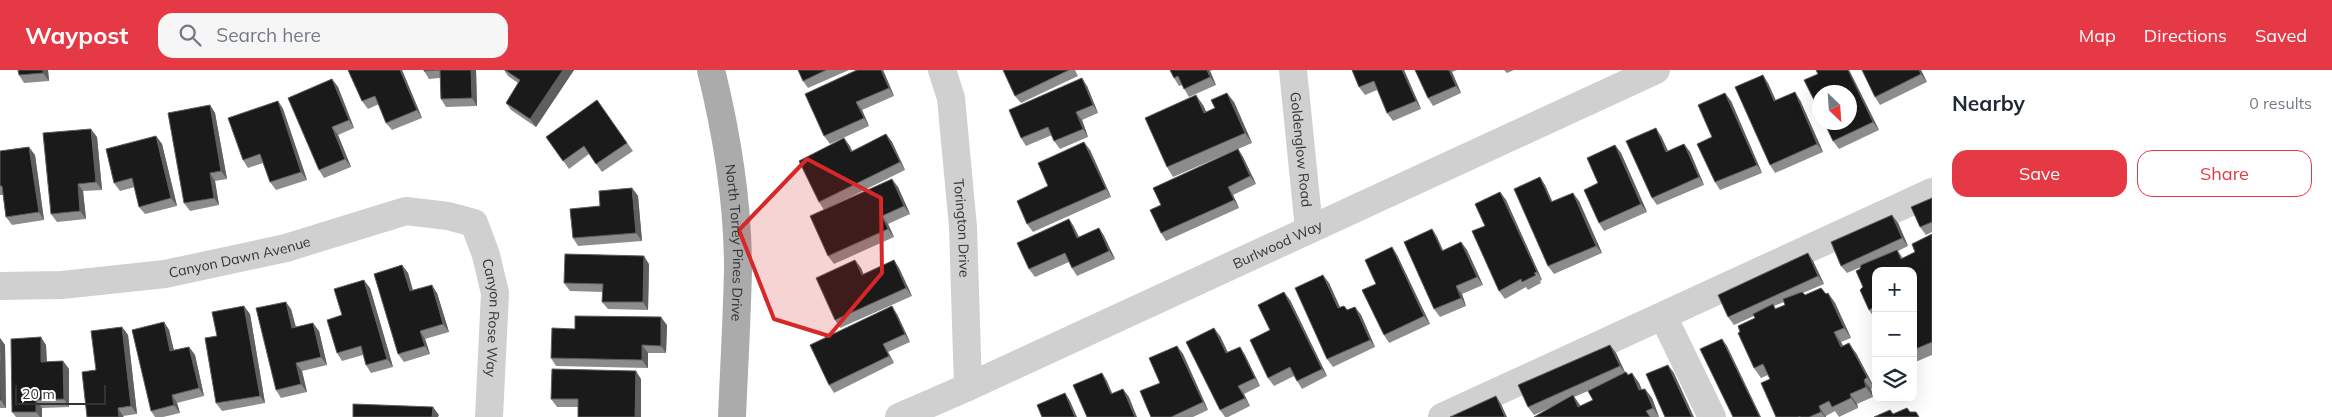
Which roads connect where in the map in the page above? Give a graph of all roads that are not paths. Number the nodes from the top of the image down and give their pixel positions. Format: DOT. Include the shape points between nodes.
graph roads {
  1 [pos="711,70"];
  2 [pos="942,70"];
  3 [pos="1293,70"];
  4 [pos="1656,70"];
  5 [pos="1932,192"];
  6 [pos="474,223"];
  7 [pos="1309,229"];
  8 [pos="0,286"];
  9 [pos="1663,316"];
  10 [pos="968,387"];
  11 [pos="489,417"];
  12 [pos="732,417"];
  13 [pos="899,417"];
  14 [pos="1442,417"];
  15 [pos="1712,417"];
  1 -- 12 [label="main road, North Torrey Pines Drive" via="729,161 735,213 738,268"];
  2 -- 10 [label="street, Torington Drive" via="951,98 963,227"];
  3 -- 7 [label="street, Goldenglow Road"];
  4 -- 7 [label="street, Burlwood Way"];
  5 -- 9 [label="street"];
  6 -- 8 [label="street, Canyon Dawn Avenue" via="406,211 286,248 165,274 62,284"];
  6 -- 11 [label="street, Canyon Rose Way" via="496,293"];
  7 -- 10 [label="street, Burlwood Way"];
  9 -- 14 [label="street"];
  9 -- 15 [label="street"];
  10 -- 13 [label="street, Burlwood Way"];
}
